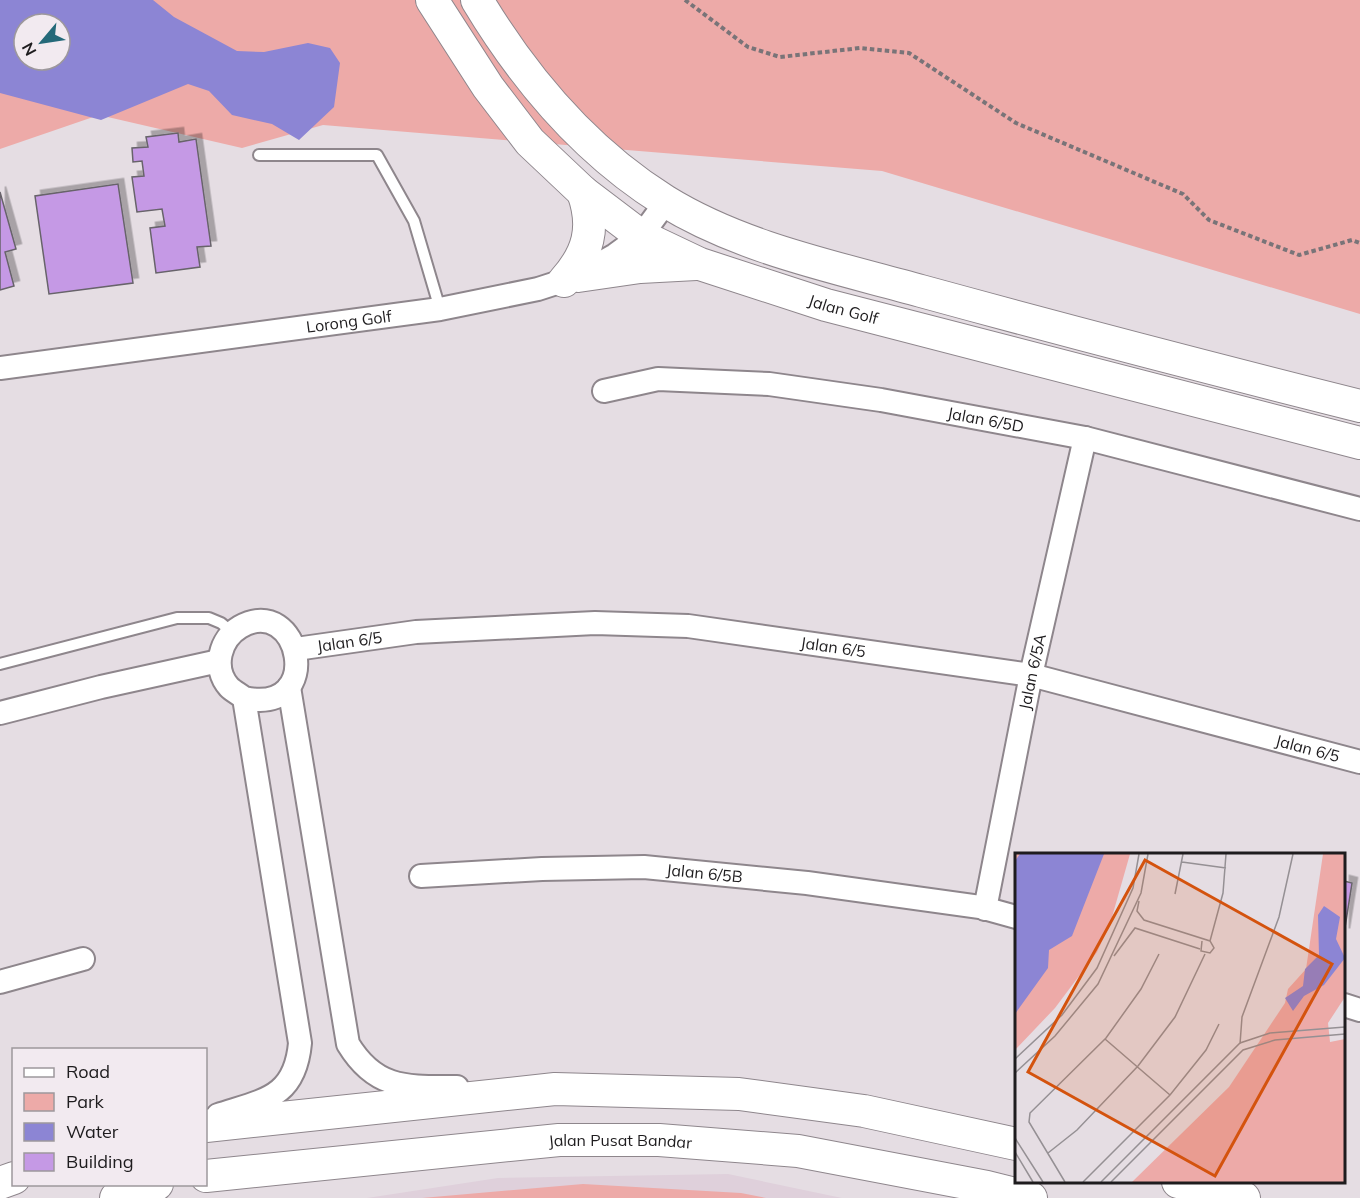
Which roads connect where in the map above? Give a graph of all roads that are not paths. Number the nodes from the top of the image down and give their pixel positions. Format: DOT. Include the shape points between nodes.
graph roads {
  1 [pos="432,0"];
  2 [pos="477,0"];
  3 [pos="259,155"];
  4 [pos="584,192"];
  5 [pos="666,202"];
  6 [pos="641,236"];
  7 [pos="700,264"];
  8 [pos="571,279"];
  9 [pos="440,309"];
  10 [pos="0,368"];
  11 [pos="604,391"];
  12 [pos="1360,406"];
  13 [pos="1085,438"];
  14 [pos="1360,443"];
  15 [pos="1360,509"];
  16 [pos="232,632"];
  17 [pos="296,649"];
  18 [pos="219,661"];
  19 [pos="0,664"];
  20 [pos="1031,675"];
  21 [pos="289,687"];
  22 [pos="244,698"];
  23 [pos="0,713"];
  24 [pos="1360,762"];
  25 [pos="421,876"];
  26 [pos="985,909"];
  27 [pos="1015,916"];
  28 [pos="83,959"];
  29 [pos="0,982"];
  30 [pos="1345,1005"];
  31 [pos="1360,1010"];
  32 [pos="555,1089"];
  33 [pos="207,1119"];
  34 [pos="207,1126"];
  35 [pos="1015,1144"];
  36 [pos="207,1176"];
  37 [pos="1182,1183"];
  38 [pos="154,1186"];
  39 [pos="116,1198"];
  40 [pos="1031,1198"];
  41 [pos="1244,1198"];
  1 -- 4 [label="street, Jalan Golf" via="509,116 549,161"];
  2 -- 5 [label="street" via="530,76 577,132"];
  3 -- 9 [label="lane" via="377,155 414,221"];
  4 -- 6 [label="street, Jalan Golf"];
  4 -- 8 [label="street" via="590,210 590,231"];
  5 -- 6 [label="street, Lorong Golf"];
  5 -- 12 [label="street" via="726,231 799,257 1087,337"];
  6 -- 7 [label="street, Jalan Golf"];
  6 -- 8 [label="street, Lorong Golf"];
  7 -- 8 [label="street" via="640,267"];
  7 -- 14 [label="street, Jalan Golf" via="826,305"];
  8 -- 9 [label="street, Lorong Golf"];
  9 -- 10 [label="street, Lorong Golf"];
  11 -- 13 [label="street, Jalan 6/5D" via="658,379 768,384 881,399"];
  13 -- 15 [label="street, Jalan 6/5D"];
  13 -- 20 [label="street, Jalan 6/5A"];
  16 -- 17 [label="street" via="245,624 268,623 287,634"];
  16 -- 18 [label="street"];
  16 -- 19 [label="lane" via="208,618 177,618"];
  17 -- 20 [label="street, Jalan 6/5" via="416,632 595,623 688,626"];
  17 -- 21 [label="street" via="298,667"];
  18 -- 22 [label="street" via="229,687"];
  18 -- 23 [label="street"];
  20 -- 24 [label="street, Jalan 6/5"];
  20 -- 26 [label="street, Jalan 6/5A"];
  21 -- 22 [label="street" via="277,697 257,701"];
  21 -- 32 [label="street" via="348,1044 360,1064 375,1076 424,1087"];
  22 -- 33 [label="street" via="300,1043 298,1066 270,1098"];
  25 -- 26 [label="street, Jalan 6/5B" via="644,867 807,883"];
  26 -- 27 [label="street, Jalan 6/5B"];
  28 -- 29 [label="street"];
  30 -- 31 [label="street"];
  32 -- 34 [label="street"];
  32 -- 35 [label="street" via="739,1094 864,1112"];
  36 -- 40 [label="street, Jalan Pusat Bandar" via="559,1140 659,1140 798,1151"];
  37 -- 41 [label="street"];
  38 -- 39 [label="street"];
}
